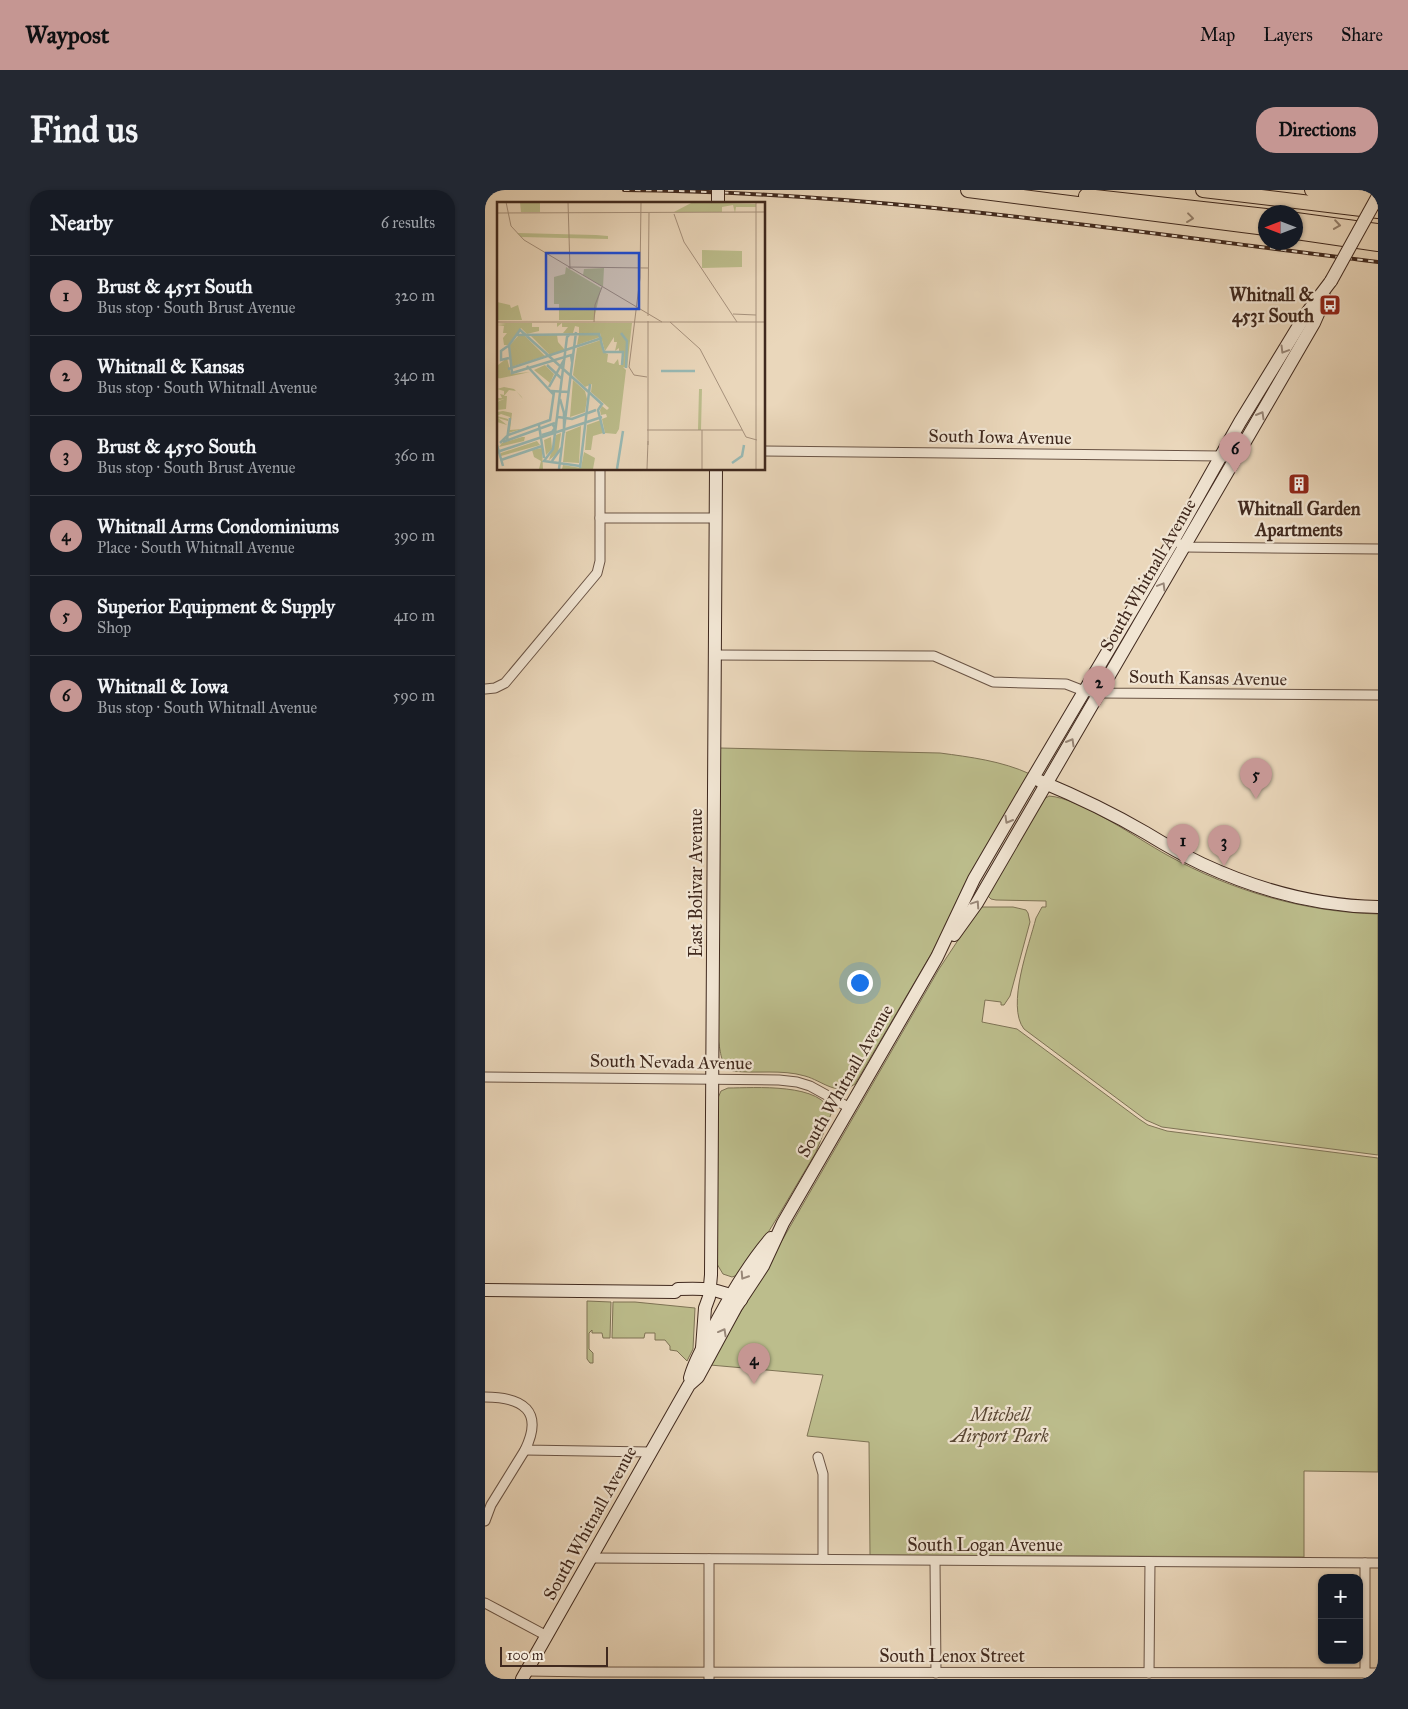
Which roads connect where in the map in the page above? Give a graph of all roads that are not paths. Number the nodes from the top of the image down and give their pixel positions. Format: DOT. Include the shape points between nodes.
graph roads {
  1 [pos="968,190"];
  2 [pos="1023,190"];
  3 [pos="1203,190"];
  4 [pos="1312,190"];
  5 [pos="1378,197"];
  6 [pos="1378,212"];
  7 [pos="1258,215"];
  8 [pos="1303,221"];
  9 [pos="1258,227"];
  10 [pos="1378,231"];
  11 [pos="1303,233"];
  12 [pos="1378,244"];
  13 [pos="1331,281"];
  14 [pos="765,451"];
  15 [pos="1221,456"];
  16 [pos="1235,460"];
  17 [pos="601,470"];
  18 [pos="716,470"];
  19 [pos="600,518"];
  20 [pos="716,518"];
  21 [pos="1173,541"];
  22 [pos="1185,547"];
  23 [pos="1378,549"];
  24 [pos="1133,607"];
  25 [pos="1146,614"];
  26 [pos="716,655"];
  27 [pos="485,689"];
  28 [pos="1084,691"];
  29 [pos="1099,693"];
  30 [pos="1378,695"];
  31 [pos="1033,778"];
  32 [pos="1047,784"];
  33 [pos="1378,907"];
  34 [pos="937,957"];
  35 [pos="485,1077"];
  36 [pos="712,1079"];
  37 [pos="850,1108"];
  38 [pos="485,1290"];
  39 [pos="709,1293"];
  40 [pos="734,1302"];
  41 [pos="702,1348"];
  42 [pos="689,1385"];
  43 [pos="485,1397"];
  44 [pos="525,1450"];
  45 [pos="650,1452"];
  46 [pos="818,1457"];
  47 [pos="488,1505"];
  48 [pos="485,1521"];
  49 [pos="591,1558"];
  50 [pos="709,1559"];
  51 [pos="823,1559"];
  52 [pos="935,1561"];
  53 [pos="1150,1562"];
  54 [pos="1365,1563"];
  55 [pos="1378,1563"];
  56 [pos="485,1603"];
  57 [pos="547,1636"];
  58 [pos="1149,1673"];
  59 [pos="1365,1673"];
  60 [pos="1378,1673"];
  61 [pos="524,1675"];
  62 [pos="709,1675"];
  63 [pos="932,1675"];
  1 -- 9 [label="main road, one-way"];
  2 -- 7 [label="main road"];
  3 -- 6 [label="main road"];
  4 -- 5 [label="main road"];
  5 -- 13 [label="street, South Whitnall Avenue, bridge"];
  8 -- 10 [label="main road, one-way"];
  11 -- 12 [label="main road"];
  13 -- 15 [label="street, South Whitnall Avenue, one-way" via="1306,314"];
  16 -- 13 [label="street, South Whitnall Avenue, one-way" via="1314,323"];
  14 -- 15 [label="street, South Iowa Avenue"];
  15 -- 16 [label="street, South Iowa Avenue"];
  15 -- 21 [label="street, South Whitnall Avenue"];
  16 -- 22 [label="street, South Whitnall Avenue"];
  17 -- 19 [label="street"];
  18 -- 20 [label="street, East Bolivar Avenue"];
  19 -- 20 [label="street"];
  19 -- 27 [label="street" via="597,572 508,679 495,688"];
  20 -- 26 [label="street, East Bolivar Avenue"];
  21 -- 22 [label="street"];
  21 -- 24 [label="street, South Whitnall Avenue"];
  22 -- 23 [label="street"];
  25 -- 22 [label="street, South Whitnall Avenue, one-way"];
  24 -- 25 [label="street"];
  24 -- 28 [label="street, South Whitnall Avenue"];
  25 -- 29 [label="street, South Whitnall Avenue"];
  26 -- 28 [label="street, South Kansas Avenue" via="934,656 993,682 1065,684"];
  26 -- 36 [label="street, East Bolivar Avenue"];
  28 -- 29 [label="street, South Kansas Avenue"];
  28 -- 31 [label="street, South Whitnall Avenue"];
  29 -- 30 [label="street, South Kansas Avenue"];
  32 -- 29 [label="street, South Whitnall Avenue, one-way"];
  31 -- 32 [label="street"];
  31 -- 34 [label="street, South Whitnall Avenue, one-way" via="974,879"];
  32 -- 33 [label="street" via="1098,807 1201,863 1246,882 1311,901"];
  34 -- 32 [label="street, South Whitnall Avenue, one-way" via="977,903"];
  34 -- 37 [label="street, South Whitnall Avenue"];
  35 -- 36 [label="street, South Nevada Avenue"];
  36 -- 37 [label="street, South Nevada Avenue" via="797,1082 811,1086"];
  36 -- 39 [label="street, East Bolivar Avenue"];
  37 -- 40 [label="street, South Whitnall Avenue" via="783,1223 763,1266"];
  38 -- 39 [label="street"];
  39 -- 40 [label="street"];
  39 -- 41 [label="street, East Bolivar Avenue"];
  40 -- 41 [label="street, South Whitnall Avenue"];
  42 -- 40 [label="street, South Whitnall Avenue, one-way" via="698,1377"];
  41 -- 42 [label="street, South Whitnall Avenue"];
  42 -- 45 [label="street, South Whitnall Avenue"];
  43 -- 44 [label="street" via="514,1400 526,1409 533,1430"];
  44 -- 45 [label="street"];
  44 -- 47 [label="street"];
  45 -- 49 [label="street, South Whitnall Avenue"];
  46 -- 51 [label="street" via="823,1474"];
  47 -- 48 [label="street"];
  49 -- 50 [label="street, South Logan Avenue"];
  49 -- 57 [label="street, South Whitnall Avenue"];
  50 -- 51 [label="street, South Logan Avenue"];
  50 -- 62 [label="street"];
  51 -- 52 [label="street, South Logan Avenue"];
  52 -- 53 [label="street, South Logan Avenue"];
  52 -- 63 [label="street"];
  53 -- 54 [label="street, South Logan Avenue"];
  53 -- 58 [label="street"];
  54 -- 55 [label="street, South Logan Avenue"];
  54 -- 59 [label="street"];
  56 -- 57 [label="street"];
  57 -- 61 [label="street, South Whitnall Avenue"];
  58 -- 59 [label="street, South Lenox Street"];
  58 -- 63 [label="street, South Lenox Street"];
  59 -- 60 [label="street, South Lenox Street"];
  61 -- 62 [label="street, South Lenox Street"];
  62 -- 63 [label="street, South Lenox Street"];
}
